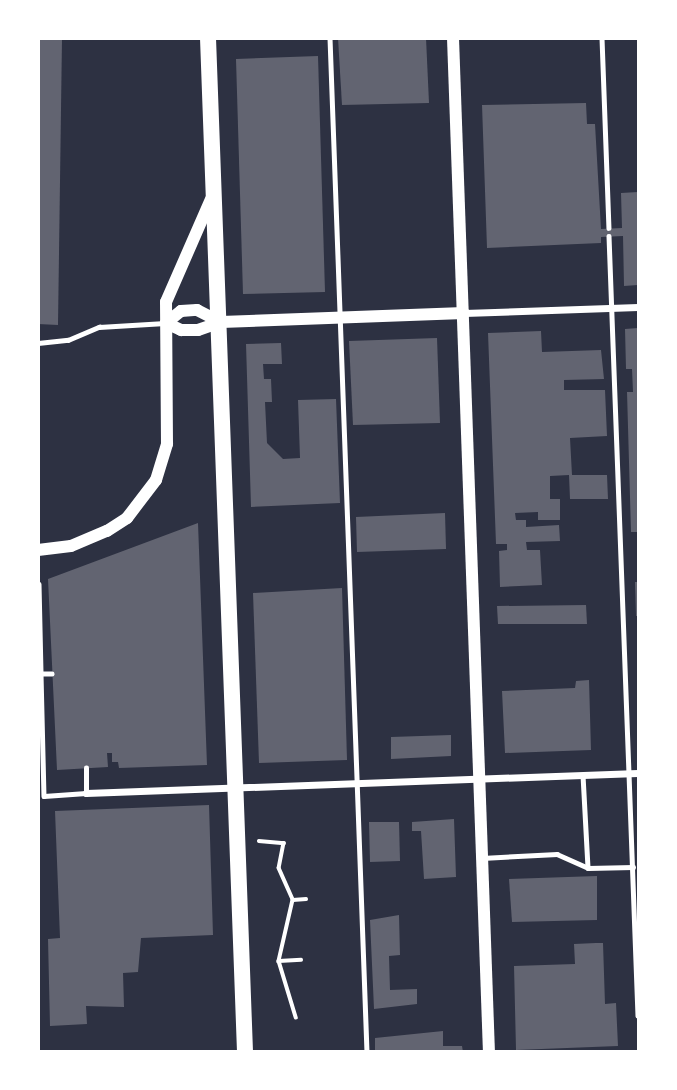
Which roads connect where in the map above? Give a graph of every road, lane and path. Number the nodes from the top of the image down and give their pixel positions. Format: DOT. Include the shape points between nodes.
graph roads {
  1 [pos="208,38"];
  2 [pos="330,38"];
  3 [pos="453,38"];
  4 [pos="602,38"];
  5 [pos="213,194"];
  6 [pos="609,228"];
  7 [pos="609,236"];
  8 [pos="639,307"];
  9 [pos="614,308"];
  10 [pos="464,313"];
  11 [pos="337,318"];
  12 [pos="166,323"];
  13 [pos="221,323"];
  14 [pos="38,343"];
  15 [pos="44,550"];
  16 [pos="39,584"];
  17 [pos="41,674"];
  18 [pos="52,674"];
  19 [pos="86,768"];
  20 [pos="583,774"];
  21 [pos="634,774"];
  22 [pos="478,776"];
  23 [pos="358,781"];
  24 [pos="236,786"];
  25 [pos="86,793"];
  26 [pos="259,841"];
  27 [pos="482,858"];
  28 [pos="632,867"];
  29 [pos="588,868"];
  30 [pos="306,899"];
  31 [pos="293,900"];
  32 [pos="301,960"];
  33 [pos="279,961"];
  34 [pos="639,1015"];
  35 [pos="296,1017"];
  36 [pos="245,1052"];
  37 [pos="367,1052"];
  38 [pos="489,1052"];
  1 -- 5 [label="main road"];
  2 -- 11 [label="lane"];
  3 -- 10 [label="street"];
  4 -- 6 [label="lane"];
  5 -- 12 [label="street" via="194,244 169,290"];
  5 -- 13 [label="main road"];
  7 -- 9 [label="lane"];
  8 -- 9 [label="street"];
  9 -- 10 [label="street"];
  9 -- 21 [label="lane"];
  10 -- 11 [label="street"];
  10 -- 22 [label="street"];
  11 -- 13 [label="street"];
  11 -- 23 [label="lane"];
  12 -- 13 [label="street" via="198,331"];
  12 -- 13 [label="street" via="181,311 197,310"];
  12 -- 14 [label="lane" via="99,327 68,340"];
  12 -- 15 [label="street" via="167,444 156,480 135,509 107,531"];
  13 -- 24 [label="main road"];
  16 -- 17 [label="lane"];
  17 -- 18 [label="lane"];
  17 -- 25 [label="lane" via="44,796"];
  19 -- 25 [label="lane"];
  20 -- 21 [label="street"];
  20 -- 22 [label="street"];
  20 -- 29 [label="lane"];
  21 -- 28 [label="lane"];
  22 -- 23 [label="street"];
  22 -- 27 [label="street"];
  23 -- 24 [label="street"];
  23 -- 37 [label="lane"];
  24 -- 25 [label="street"];
  24 -- 36 [label="main road"];
  26 -- 31 [label="path" via="284,843 279,869"];
  27 -- 29 [label="lane" via="557,855"];
  27 -- 38 [label="street"];
  28 -- 29 [label="lane"];
  28 -- 34 [label="lane"];
  30 -- 31 [label="path"];
  31 -- 33 [label="path"];
  32 -- 33 [label="path"];
  33 -- 35 [label="path"];
}
